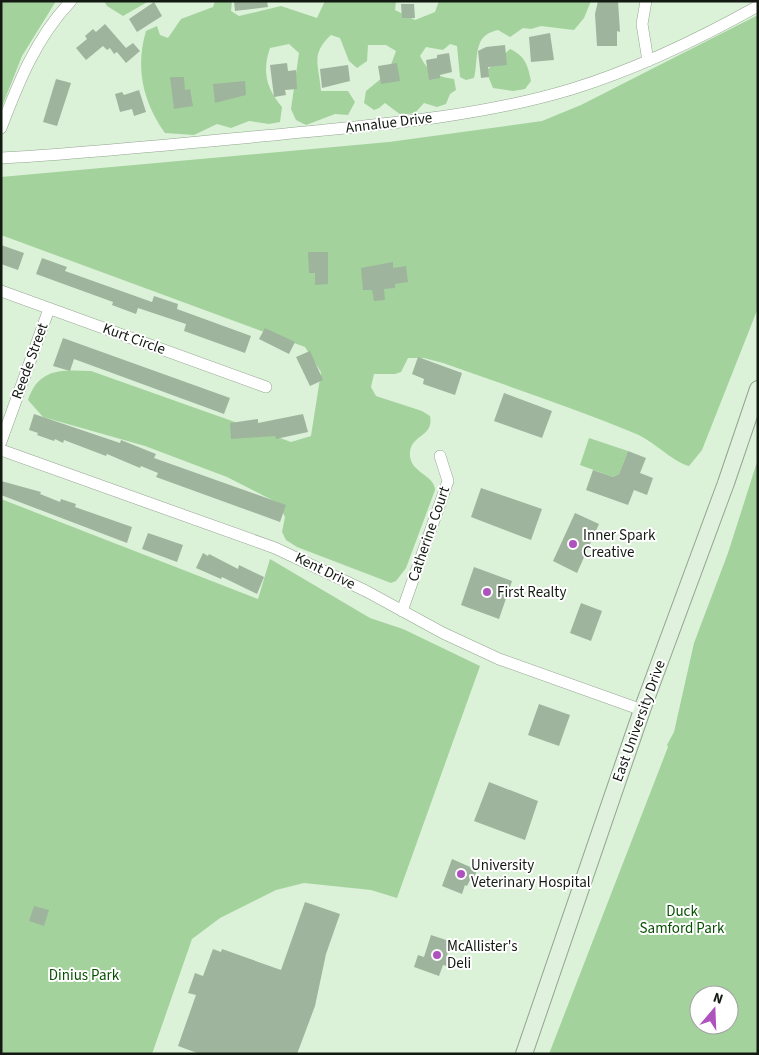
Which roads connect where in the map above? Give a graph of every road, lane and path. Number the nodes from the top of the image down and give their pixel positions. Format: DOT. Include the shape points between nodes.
graph roads {
  1 [pos="71,1"];
  2 [pos="646,1"];
  3 [pos="758,6"];
  4 [pos="648,62"];
  5 [pos="1,128"];
  6 [pos="1,158"];
  7 [pos="1,291"];
  8 [pos="49,309"];
  9 [pos="266,387"];
  10 [pos="758,389"];
  11 [pos="1,442"];
  12 [pos="1,450"];
  13 [pos="440,456"];
  14 [pos="402,611"];
  15 [pos="642,710"];
  16 [pos="524,1054"];
  1 -- 5 [label="street" via="35,46"];
  2 -- 4 [label="street" via="642,24"];
  3 -- 4 [label="street, Annalue Drive"];
  4 -- 6 [label="street, Annalue Drive" via="572,89 427,119"];
  7 -- 8 [label="street, Kurt Circle"];
  8 -- 9 [label="street, Kurt Circle"];
  8 -- 11 [label="street, Reede Street"];
  10 -- 15 [label="main road, East University Drive"];
  12 -- 14 [label="street, Kent Drive" via="275,548"];
  13 -- 14 [label="street, Catherine Court" via="448,481"];
  14 -- 15 [label="street, Kent Drive" via="499,659"];
  15 -- 16 [label="main road, East University Drive"];
}
